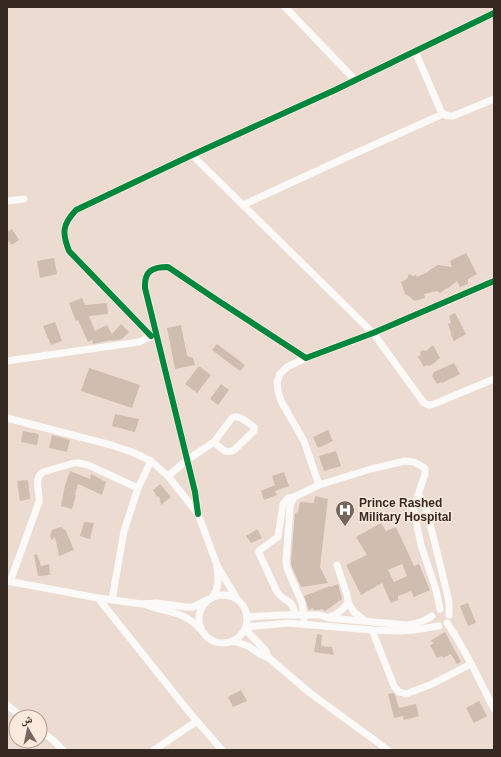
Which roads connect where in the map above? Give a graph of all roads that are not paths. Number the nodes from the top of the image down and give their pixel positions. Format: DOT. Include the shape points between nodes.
graph roads {
  1 [pos="285,7"];
  2 [pos="494,13"];
  3 [pos="415,51"];
  4 [pos="355,80"];
  5 [pos="494,99"];
  6 [pos="443,114"];
  7 [pos="192,155"];
  8 [pos="24,198"];
  9 [pos="7,201"];
  10 [pos="243,205"];
  11 [pos="494,281"];
  12 [pos="373,333"];
  13 [pos="153,335"];
  14 [pos="306,358"];
  15 [pos="7,361"];
  16 [pos="494,379"];
  17 [pos="7,418"];
  18 [pos="214,442"];
  19 [pos="151,460"];
  20 [pos="187,460"];
  21 [pos="168,476"];
  22 [pos="319,486"];
  23 [pos="138,488"];
  24 [pos="418,495"];
  25 [pos="294,497"];
  26 [pos="198,514"];
  27 [pos="217,565"];
  28 [pos="337,565"];
  29 [pos="8,581"];
  30 [pos="98,598"];
  31 [pos="210,598"];
  32 [pos="237,598"];
  33 [pos="112,600"];
  34 [pos="348,602"];
  35 [pos="142,604"];
  36 [pos="440,609"];
  37 [pos="295,615"];
  38 [pos="304,615"];
  39 [pos="449,615"];
  40 [pos="432,616"];
  41 [pos="247,617"];
  42 [pos="329,618"];
  43 [pos="364,621"];
  44 [pos="304,623"];
  45 [pos="447,623"];
  46 [pos="439,626"];
  47 [pos="246,628"];
  48 [pos="200,629"];
  49 [pos="372,630"];
  50 [pos="233,641"];
  51 [pos="269,658"];
  52 [pos="471,664"];
  53 [pos="494,709"];
  54 [pos="197,721"];
  55 [pos="48,736"];
  56 [pos="63,750"];
  57 [pos="154,750"];
  58 [pos="222,750"];
  59 [pos="388,750"];
  1 -- 4 [label="street"];
  2 -- 3 [label="street"];
  3 -- 4 [label="street"];
  3 -- 6 [label="street"];
  4 -- 7 [label="street"];
  5 -- 6 [label="street" via="453,116"];
  6 -- 10 [label="street"];
  7 -- 10 [label="street"];
  7 -- 13 [label="street" via="76,210 64,229 69,251"];
  8 -- 9 [label="street"];
  10 -- 12 [label="street"];
  11 -- 12 [label="street"];
  12 -- 14 [label="street"];
  12 -- 16 [label="street" via="424,403 429,405"];
  13 -- 14 [label="street" via="145,280 152,269 168,266"];
  13 -- 15 [label="street" via="139,342"];
  13 -- 20 [label="street"];
  14 -- 22 [label="street" via="287,367 277,382 281,401 304,441"];
  17 -- 19 [label="street" via="110,445"];
  18 -- 18 [label="street" via="225,452 231,452 253,432 254,427 235,416"];
  18 -- 20 [label="street"];
  19 -- 21 [label="street"];
  19 -- 23 [label="street"];
  20 -- 21 [label="street"];
  20 -- 26 [label="street"];
  21 -- 26 [label="street"];
  22 -- 24 [label="street" via="405,461 414,462 425,469"];
  22 -- 25 [label="street"];
  23 -- 29 [label="street" via="79,463 40,474 39,502"];
  23 -- 33 [label="street" via="124,531"];
  24 -- 36 [label="street" via="413,506 421,545"];
  24 -- 39 [label="street" via="425,503 449,603"];
  25 -- 37 [label="street" via="288,498 283,504 278,537 259,553 277,592 294,607"];
  25 -- 38 [label="street" via="290,506 286,562"];
  26 -- 27 [label="street"];
  27 -- 31 [label="street" via="218,586"];
  27 -- 32 [label="street"];
  28 -- 34 [label="street"];
  29 -- 30 [label="street"];
  30 -- 33 [label="street"];
  30 -- 54 [label="street"];
  31 -- 32 [label="street" via="221,594"];
  31 -- 35 [label="street" via="186,607"];
  31 -- 48 [label="street" via="199,613"];
  32 -- 41 [label="street" via="246,610"];
  33 -- 35 [label="street"];
  34 -- 42 [label="street" via="340,612"];
  34 -- 43 [label="street"];
  35 -- 48 [label="street" via="182,615"];
  36 -- 39 [label="street"];
  36 -- 40 [label="street"];
  37 -- 38 [label="street"];
  37 -- 41 [label="street"];
  38 -- 42 [label="street"];
  38 -- 44 [label="street"];
  39 -- 45 [label="street"];
  40 -- 43 [label="street" via="414,624"];
  40 -- 46 [label="street" via="434,624"];
  41 -- 47 [label="street"];
  42 -- 43 [label="street"];
  44 -- 47 [label="street"];
  44 -- 49 [label="street"];
  45 -- 46 [label="street"];
  45 -- 52 [label="street"];
  46 -- 49 [label="street" via="401,631"];
  47 -- 50 [label="street"];
  47 -- 51 [label="street"];
  48 -- 50 [label="street" via="210,640 218,643"];
  49 -- 52 [label="street" via="394,686 399,692 406,694 432,684"];
  50 -- 51 [label="street"];
  51 -- 59 [label="street" via="310,693"];
  52 -- 53 [label="street"];
  54 -- 57 [label="street"];
  54 -- 58 [label="street"];
  55 -- 56 [label="street"];
}
